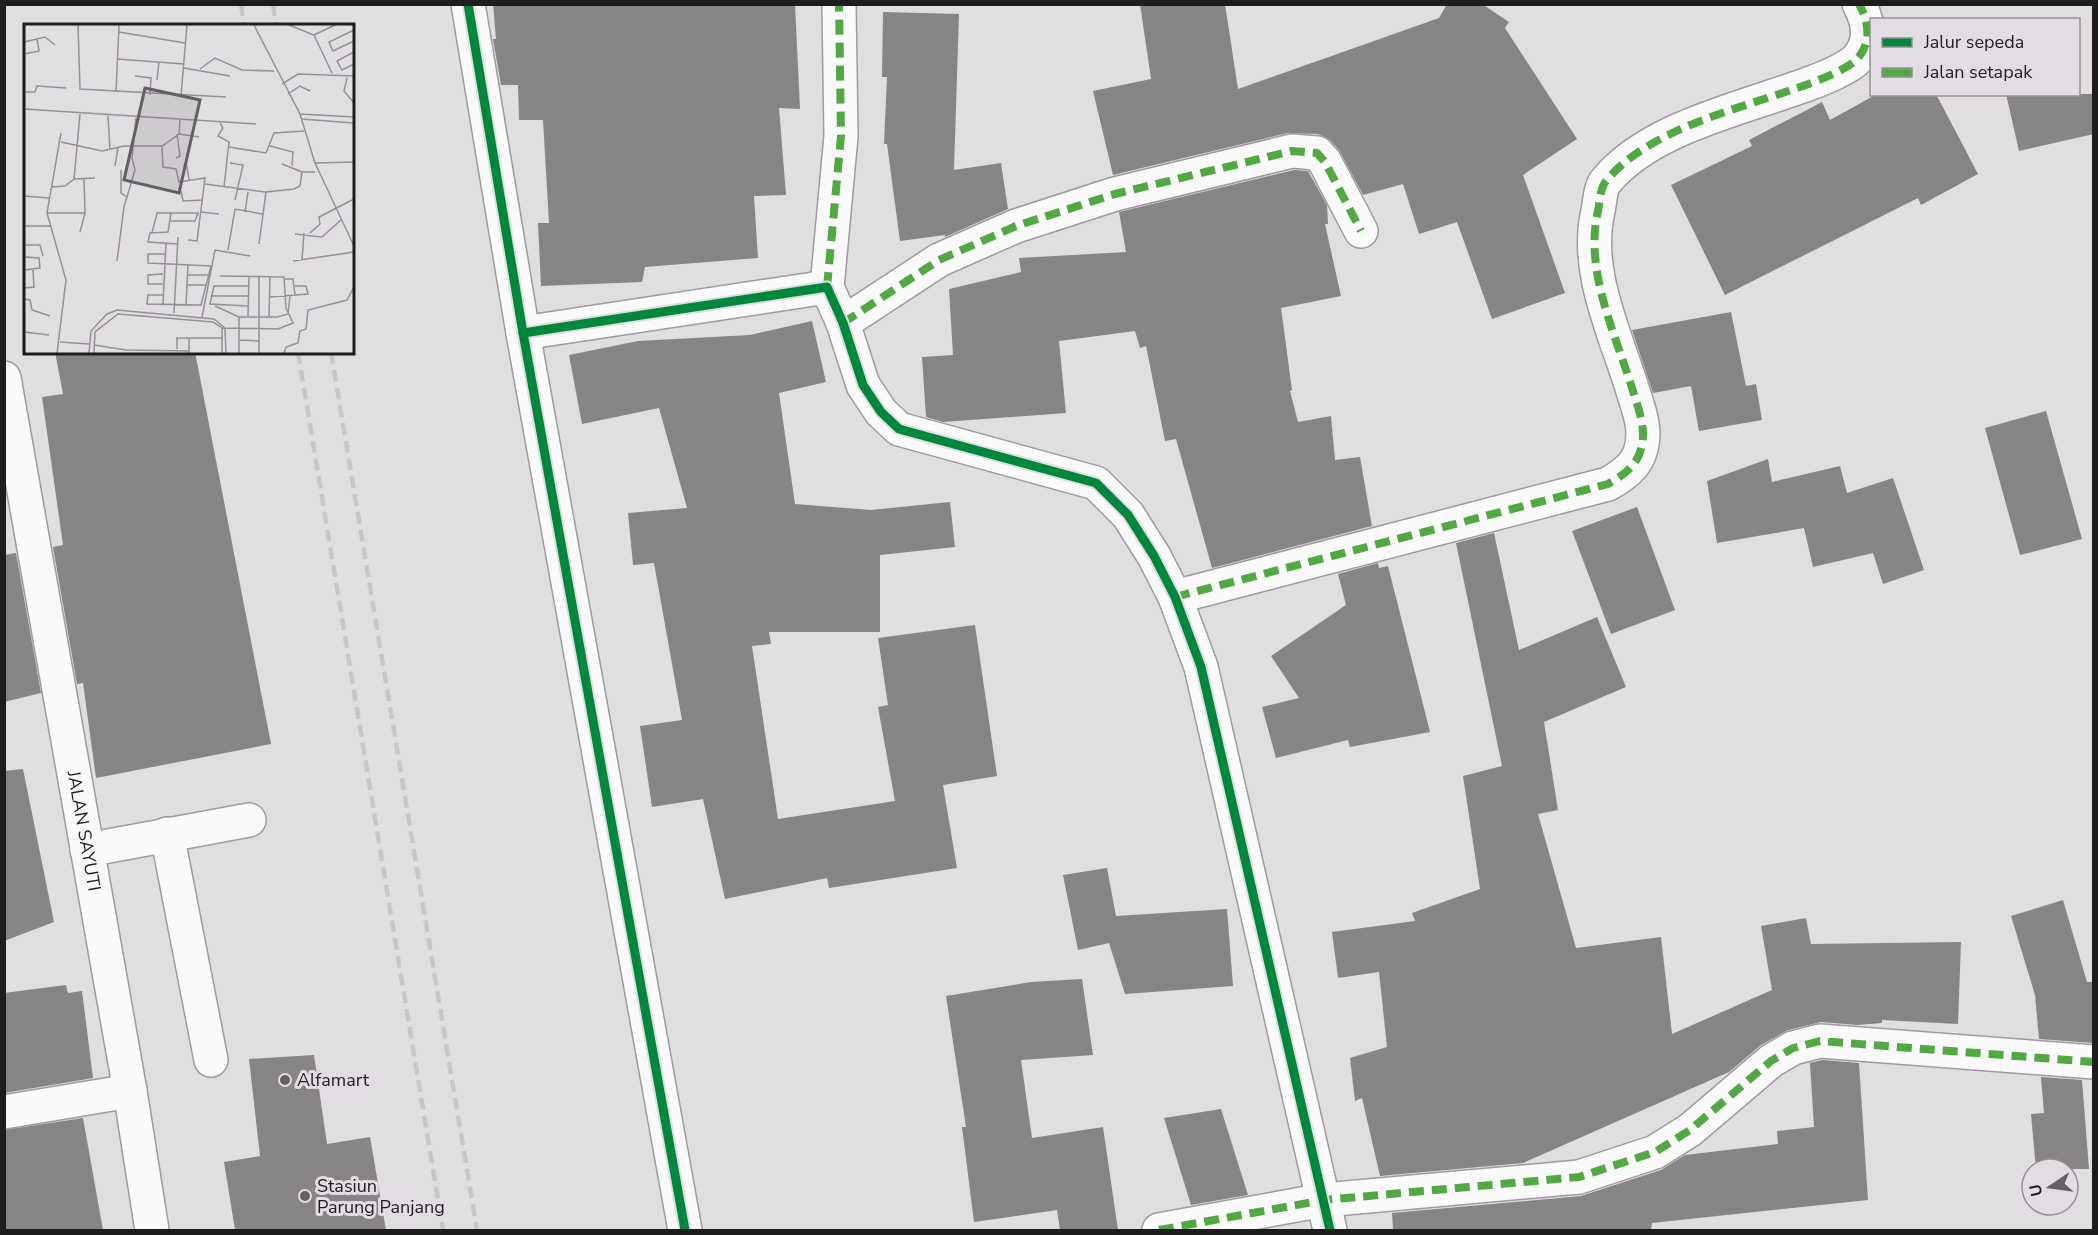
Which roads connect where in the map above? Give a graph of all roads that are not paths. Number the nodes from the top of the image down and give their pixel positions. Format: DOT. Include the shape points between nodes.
graph roads {
  1 [pos="468,4"];
  2 [pos="839,4"];
  3 [pos="1859,4"];
  4 [pos="1361,231"];
  5 [pos="827,287"];
  6 [pos="843,323"];
  7 [pos="523,333"];
  8 [pos="4,378"];
  9 [pos="9,433"];
  10 [pos="1175,597"];
  11 [pos="249,820"];
  12 [pos="167,834"];
  13 [pos="87,850"];
  14 [pos="211,1060"];
  15 [pos="2094,1062"];
  16 [pos="130,1091"];
  17 [pos="4,1112"];
  18 [pos="1327,1215"];
  19 [pos="152,1230"];
  20 [pos="685,1230"];
  21 [pos="1159,1230"];
  1 -- 7 [label="street"];
  2 -- 5 [label="street" via="841,136"];
  3 -- 10 [label="street" via="1866,18 1868,37 1855,61 1814,83 1708,119 1636,152 1604,183 1593,249 1644,426 1641,451 1627,472 1608,484"];
  4 -- 6 [label="street" via="1325,162 1317,153 1292,151 1115,195 1016,226 939,260"];
  5 -- 6 [label="street"];
  5 -- 7 [label="street"];
  6 -- 10 [label="street" via="863,385 880,412 899,429 1096,483 1128,515"];
  7 -- 20 [label="street"];
  8 -- 9 [label="street, JALAN SAYUTI"];
  9 -- 13 [label="street, JALAN SAYUTI"];
  10 -- 18 [label="street" via="1201,667"];
  11 -- 12 [label="street"];
  12 -- 13 [label="street"];
  12 -- 14 [label="street"];
  13 -- 16 [label="street, JALAN SAYUTI"];
  15 -- 18 [label="street" via="1820,1041 1793,1048 1771,1061 1690,1130 1655,1152 1579,1177"];
  16 -- 17 [label="street"];
  16 -- 19 [label="street, JALAN SAYUTI"];
  18 -- 21 [label="street"];
}
